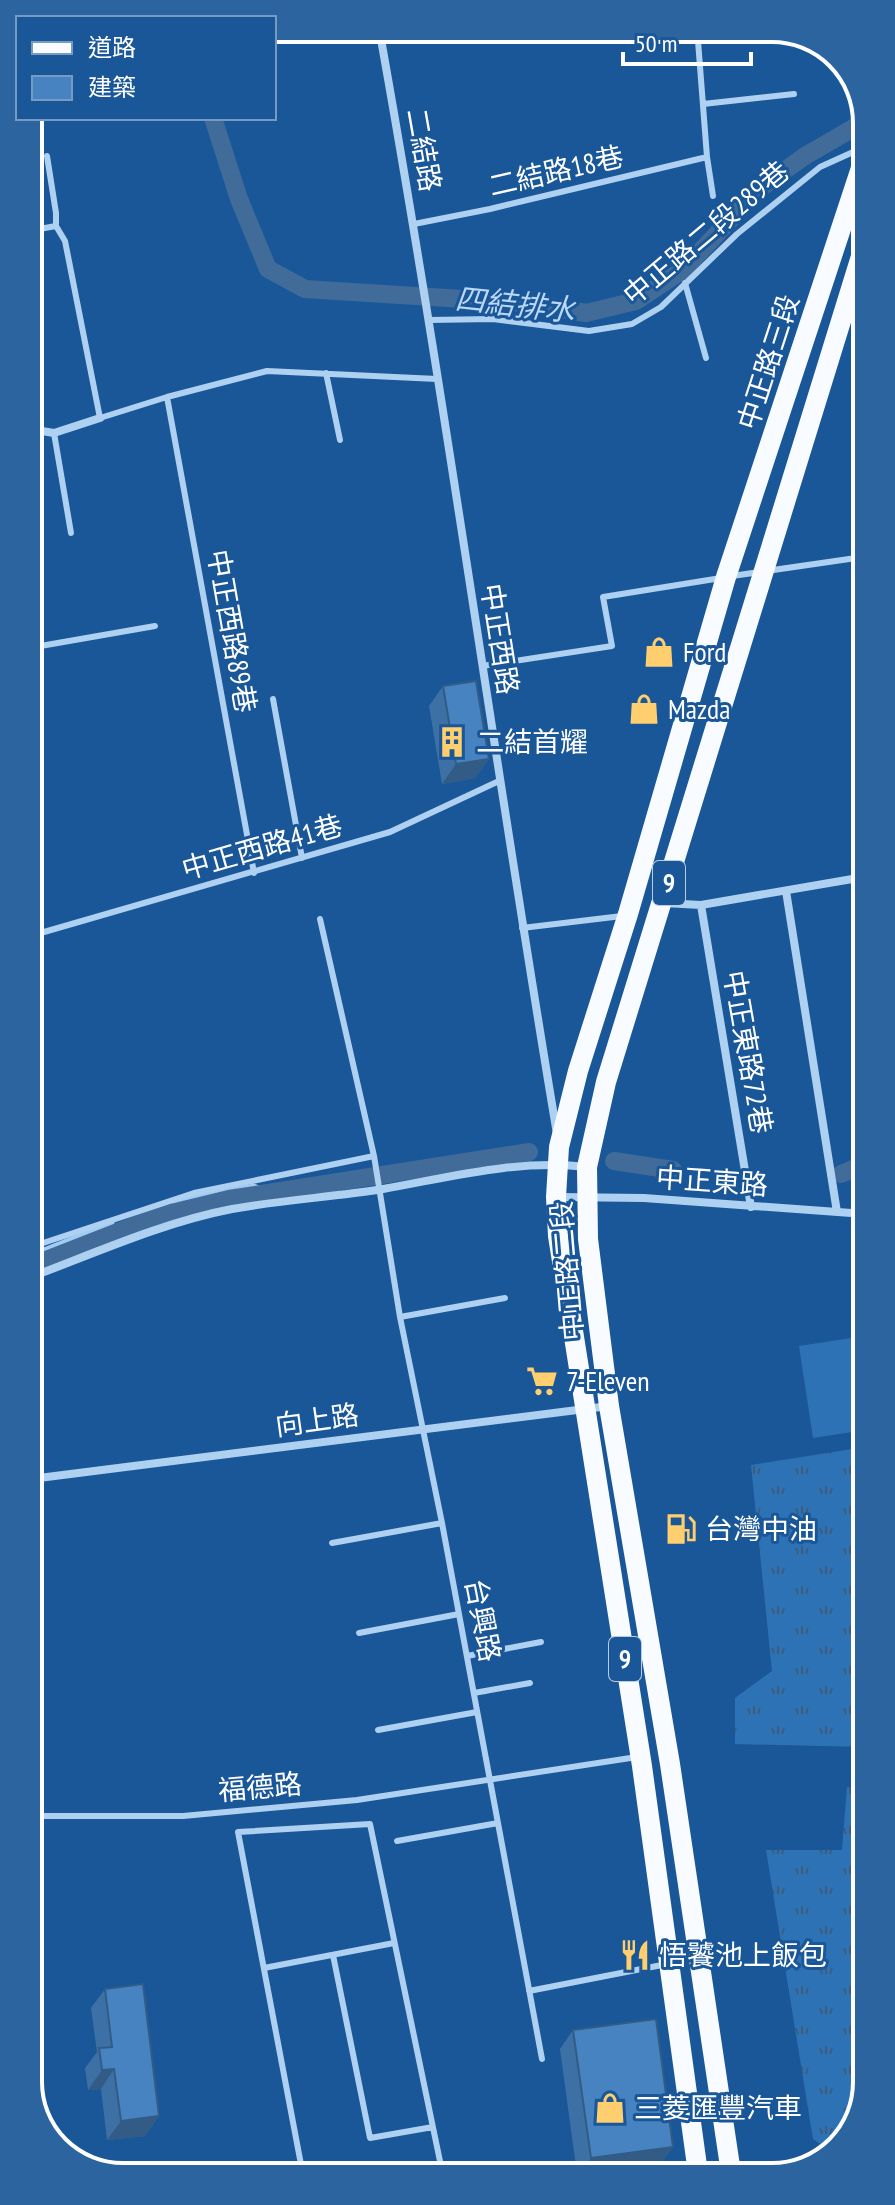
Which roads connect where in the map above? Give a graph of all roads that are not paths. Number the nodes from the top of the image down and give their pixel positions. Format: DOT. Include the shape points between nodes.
graph roads {
  1 [pos="382,42"];
  2 [pos="698,42"];
  3 [pos="794,94"];
  4 [pos="703,104"];
  5 [pos="853,152"];
  6 [pos="47,156"];
  7 [pos="707,157"];
  8 [pos="853,192"];
  9 [pos="713,196"];
  10 [pos="414,224"];
  11 [pos="56,226"];
  12 [pos="42,228"];
  13 [pos="422,281"];
  14 [pos="853,282"];
  15 [pos="685,283"];
  16 [pos="429,320"];
  17 [pos="706,358"];
  18 [pos="326,373"];
  19 [pos="437,379"];
  20 [pos="167,397"];
  21 [pos="100,418"];
  22 [pos="42,431"];
  23 [pos="54,433"];
  24 [pos="340,440"];
  25 [pos="71,533"];
  26 [pos="853,558"];
  27 [pos="762,571"];
  28 [pos="726,577"];
  29 [pos="155,626"];
  30 [pos="42,646"];
  31 [pos="482,666"];
  32 [pos="273,699"];
  33 [pos="499,781"];
  34 [pos="302,858"];
  35 [pos="254,873"];
  36 [pos="853,879"];
  37 [pos="786,891"];
  38 [pos="663,903"];
  39 [pos="701,905"];
  40 [pos="628,914"];
  41 [pos="320,919"];
  42 [pos="522,928"];
  43 [pos="42,932"];
  44 [pos="558,1155"];
  45 [pos="374,1156"];
  46 [pos="587,1167"];
  47 [pos="381,1189"];
  48 [pos="586,1196"];
  49 [pos="556,1197"];
  50 [pos="751,1207"];
  51 [pos="837,1212"];
  52 [pos="853,1213"];
  53 [pos="42,1243"];
  54 [pos="42,1273"];
  55 [pos="505,1298"];
  56 [pos="400,1317"];
  57 [pos="609,1406"];
  58 [pos="586,1409"];
  59 [pos="424,1428"];
  60 [pos="42,1478"];
  61 [pos="442,1523"];
  62 [pos="332,1543"];
  63 [pos="459,1614"];
  64 [pos="359,1633"];
  65 [pos="541,1642"];
  66 [pos="467,1656"];
  67 [pos="530,1683"];
  68 [pos="474,1693"];
  69 [pos="477,1712"];
  70 [pos="378,1730"];
  71 [pos="640,1756"];
  72 [pos="490,1780"];
  73 [pos="42,1816"];
  74 [pos="498,1823"];
  75 [pos="397,1841"];
  76 [pos="394,1943"];
  77 [pos="333,1955"];
  78 [pos="668,1964"];
  79 [pos="264,1968"];
  80 [pos="529,1991"];
  81 [pos="542,2059"];
  82 [pos="433,2127"];
  83 [pos="301,2163"];
  84 [pos="440,2163"];
  85 [pos="697,2163"];
  86 [pos="730,2163"];
  1 -- 10 [label="street, 二結路"];
  2 -- 4 [label="lane"];
  3 -- 4 [label="lane"];
  4 -- 7 [label="lane"];
  5 -- 15 [label="lane, 中正路二段289巷" via="820,167"];
  6 -- 11 [label="lane"];
  7 -- 9 [label="lane"];
  7 -- 10 [label="lane, 二結路18巷"];
  8 -- 28 [label="main road, 中正路三段 / 9"];
  10 -- 13 [label="street, 二結路"];
  11 -- 12 [label="lane"];
  11 -- 21 [label="lane" via="65,241"];
  13 -- 16 [label="street, 中正西路"];
  14 -- 27 [label="main road, 中正路三段 / 9"];
  15 -- 16 [label="lane, 中正路二段289巷" via="661,307 632,324 589,331 493,319"];
  15 -- 17 [label="lane"];
  16 -- 19 [label="street, 中正西路"];
  18 -- 19 [label="lane"];
  18 -- 20 [label="lane" via="267,371"];
  18 -- 24 [label="lane"];
  19 -- 31 [label="street, 中正西路"];
  20 -- 21 [label="lane"];
  20 -- 35 [label="lane, 中正西路89巷"];
  21 -- 23 [label="street"];
  22 -- 23 [label="street"];
  23 -- 25 [label="lane"];
  26 -- 27 [label="lane"];
  27 -- 28 [label="lane"];
  27 -- 38 [label="main road, 中正路二段 / 9"];
  28 -- 31 [label="lane" via="603,597 612,646"];
  28 -- 40 [label="main road, 中正路二段 / 9"];
  29 -- 30 [label="lane"];
  31 -- 33 [label="street, 中正西路"];
  32 -- 34 [label="lane"];
  33 -- 34 [label="lane, 中正西路41巷" via="390,832"];
  33 -- 42 [label="street, 中正西路"];
  34 -- 35 [label="lane, 中正西路41巷"];
  35 -- 43 [label="lane, 中正西路41巷"];
  36 -- 37 [label="street"];
  37 -- 39 [label="street"];
  37 -- 51 [label="street"];
  38 -- 39 [label="street"];
  38 -- 46 [label="main road, 中正路二段 / 9" via="606,1082"];
  39 -- 50 [label="street, 中正東路72巷"];
  40 -- 42 [label="lane"];
  40 -- 44 [label="main road, 中正路二段 / 9" via="578,1071"];
  41 -- 45 [label="lane, 台興路"];
  42 -- 44 [label="street, 中正西路"];
  44 -- 46 [label="street"];
  44 -- 47 [label="street"];
  44 -- 49 [label="main road, 中正路二段 / 9"];
  45 -- 47 [label="lane, 台興路"];
  45 -- 53 [label="lane" via="194,1193"];
  46 -- 48 [label="main road, 中正路二段 / 9"];
  47 -- 54 [label="street" via="230,1210 136,1237"];
  47 -- 56 [label="lane, 台興路"];
  48 -- 49 [label="street, 中正東路"];
  48 -- 50 [label="street, 中正東路"];
  48 -- 57 [label="main road, 中正路二段 / 9"];
  49 -- 58 [label="main road, 中正路二段 / 9"];
  50 -- 51 [label="street, 中正東路"];
  51 -- 52 [label="street, 中正東路"];
  55 -- 56 [label="lane"];
  56 -- 59 [label="lane, 台興路"];
  57 -- 58 [label="street, 向上路"];
  57 -- 86 [label="main road, 中正路二段 / 9"];
  58 -- 59 [label="street, 向上路"];
  58 -- 71 [label="main road, 中正路二段 / 9"];
  59 -- 60 [label="street, 向上路"];
  59 -- 61 [label="lane, 台興路"];
  61 -- 62 [label="lane"];
  61 -- 63 [label="lane, 台興路"];
  63 -- 64 [label="lane"];
  63 -- 66 [label="lane, 台興路"];
  65 -- 66 [label="lane"];
  66 -- 68 [label="lane, 台興路"];
  67 -- 68 [label="lane"];
  68 -- 69 [label="lane, 台興路"];
  69 -- 70 [label="lane"];
  69 -- 72 [label="lane, 台興路"];
  71 -- 72 [label="lane, 福德路"];
  71 -- 78 [label="main road, 中正路二段 / 9"];
  72 -- 73 [label="lane, 福德路" via="357,1800 183,1816"];
  72 -- 74 [label="lane, 台興路"];
  74 -- 75 [label="lane"];
  74 -- 80 [label="lane, 台興路"];
  76 -- 77 [label="lane"];
  76 -- 79 [label="lane" via="370,1824 238,1832"];
  76 -- 82 [label="lane"];
  77 -- 79 [label="lane"];
  77 -- 82 [label="lane" via="370,2138"];
  78 -- 80 [label="lane"];
  78 -- 85 [label="main road, 中正路二段 / 9"];
  79 -- 83 [label="lane"];
  80 -- 81 [label="lane, 台興路"];
  82 -- 84 [label="lane"];
}
